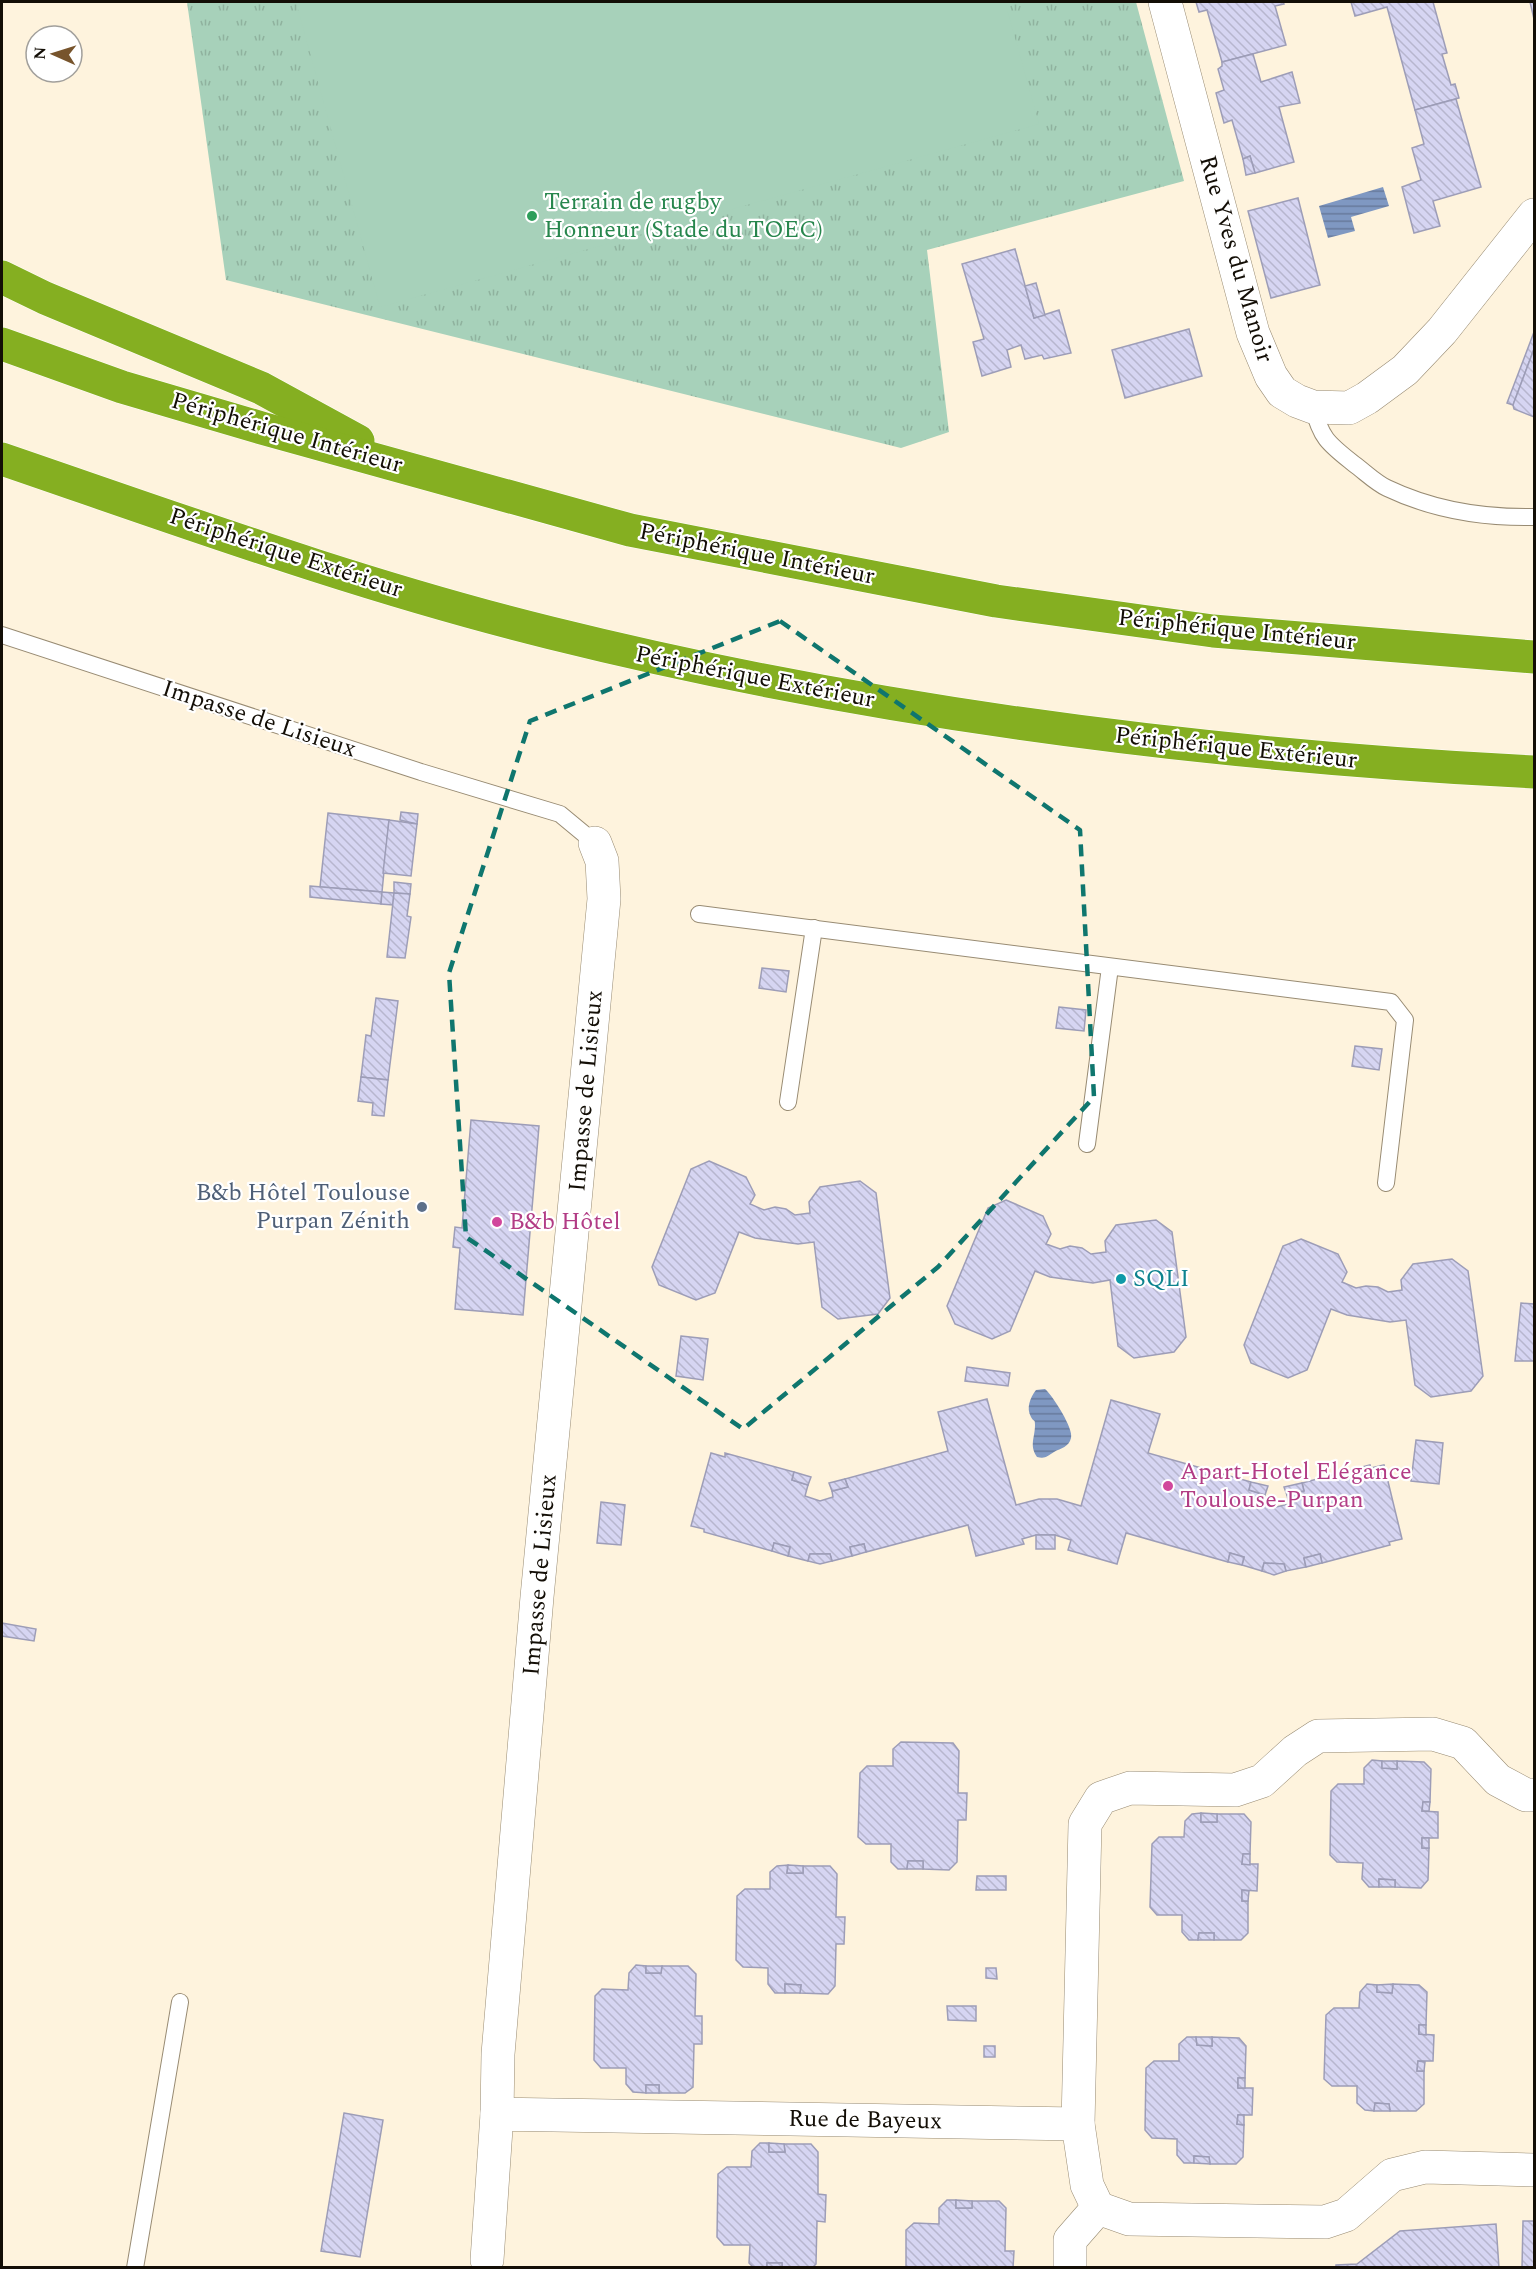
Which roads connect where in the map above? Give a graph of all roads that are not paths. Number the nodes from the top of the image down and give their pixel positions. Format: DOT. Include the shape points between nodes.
graph roads {
  1 [pos="1165,2"];
  2 [pos="1534,215"];
  3 [pos="2,278"];
  4 [pos="2,344"];
  5 [pos="1313,407"];
  6 [pos="2,459"];
  7 [pos="405,466"];
  8 [pos="1534,517"];
  9 [pos="2,635"];
  10 [pos="1534,657"];
  11 [pos="1534,772"];
  12 [pos="595,843"];
  13 [pos="699,914"];
  14 [pos="814,928"];
  15 [pos="1110,967"];
  16 [pos="788,1102"];
  17 [pos="1087,1144"];
  18 [pos="1386,1183"];
  19 [pos="1534,1795"];
  20 [pos="180,2002"];
  21 [pos="497,2114"];
  22 [pos="1078,2124"];
  23 [pos="1534,2170"];
  24 [pos="1098,2208"];
  25 [pos="488,2265"];
  26 [pos="135,2268"];
  27 [pos="1070,2268"];
  1 -- 5 [label="street, Rue Yves du Manoir" via="1253,333 1282,392"];
  2 -- 5 [label="street, Rue Yves du Manoir" via="1442,332 1405,370 1349,408"];
  3 -- 7 [label="highway" via="261,388"];
  4 -- 7 [label="highway, Périphérique Intérieur" via="122,387"];
  5 -- 8 [label="lane" via="1318,428 1328,443 1386,488 1451,511"];
  6 -- 11 [label="highway, Périphérique Extérieur" via="354,578 548,633 728,674 1041,728 1254,752"];
  7 -- 10 [label="highway, Périphérique Intérieur" via="630,530 996,601 1213,631"];
  9 -- 12 [label="lane, Impasse de Lisieux" via="560,814"];
  12 -- 21 [label="street, Impasse de Lisieux" via="602,861 604,899 534,1632 498,2054"];
  13 -- 14 [label="lane"];
  14 -- 15 [label="lane"];
  14 -- 16 [label="lane"];
  15 -- 17 [label="lane"];
  15 -- 18 [label="lane" via="1392,1002 1405,1020"];
  19 -- 22 [label="street" via="1526,1795 1498,1780 1463,1743 1433,1734 1318,1736 1262,1781 1235,1790 1130,1788 1101,1798 1086,1824"];
  20 -- 26 [label="lane"];
  21 -- 22 [label="street, Rue de Bayeux"];
  21 -- 25 [label="street"];
  22 -- 24 [label="street" via="1086,2185"];
  23 -- 24 [label="street" via="1425,2167 1392,2175 1346,2215 1324,2223 1129,2219"];
  24 -- 27 [label="street" via="1070,2240"];
}
